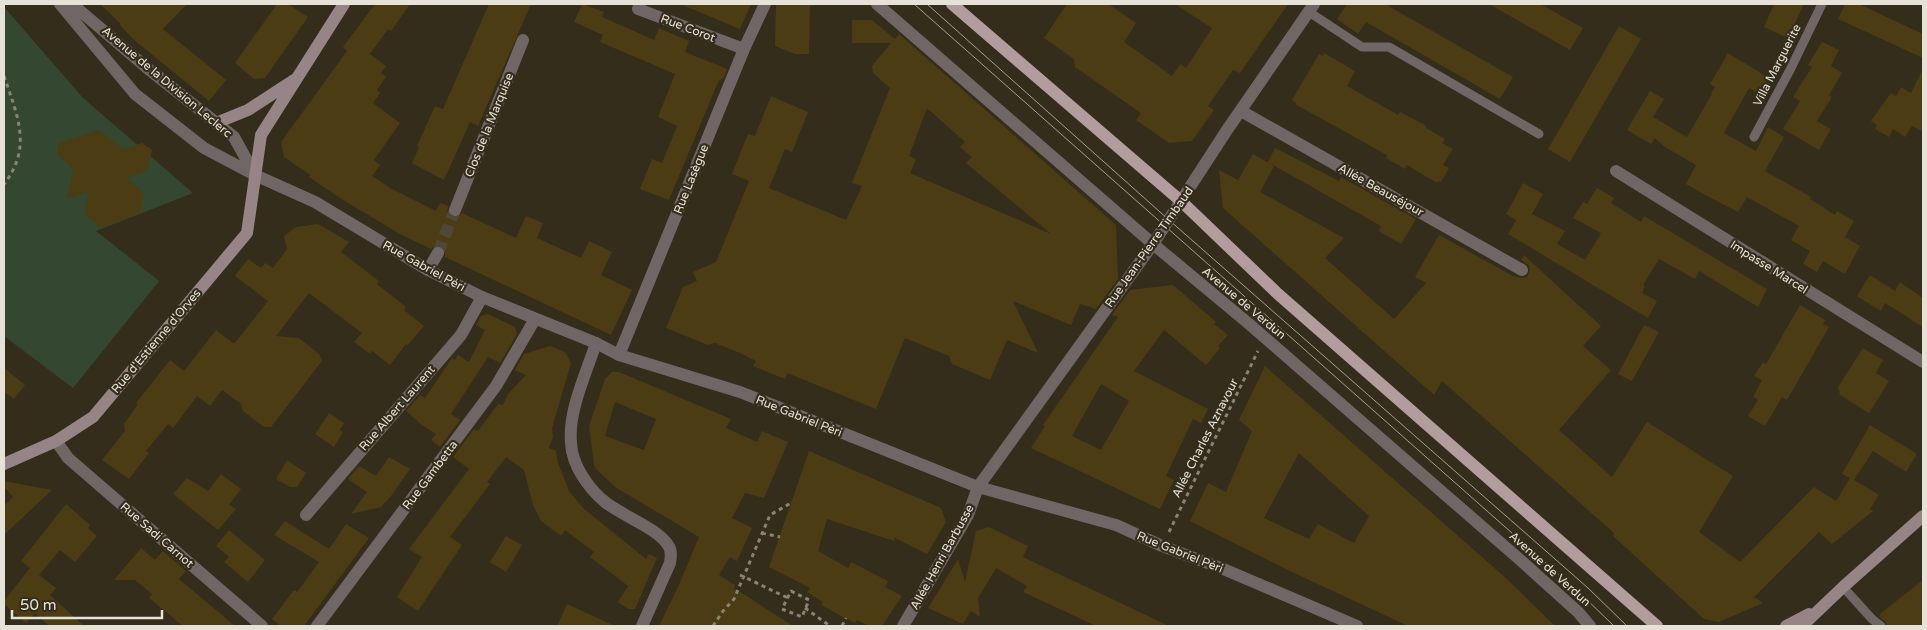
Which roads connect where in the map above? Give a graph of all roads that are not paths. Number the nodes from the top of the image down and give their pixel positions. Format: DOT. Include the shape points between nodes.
graph roads {
  1 [pos="60,4"];
  2 [pos="72,4"];
  3 [pos="344,4"];
  4 [pos="640,4"];
  5 [pos="765,4"];
  6 [pos="877,4"];
  7 [pos="952,4"];
  8 [pos="1822,4"];
  9 [pos="1311,8"];
  10 [pos="523,40"];
  11 [pos="744,49"];
  12 [pos="298,77"];
  13 [pos="1240,111"];
  14 [pos="216,123"];
  15 [pos="1539,134"];
  16 [pos="1754,137"];
  17 [pos="1616,171"];
  18 [pos="255,175"];
  19 [pos="1182,202"];
  20 [pos="455,210"];
  21 [pos="1153,244"];
  22 [pos="438,253"];
  23 [pos="428,270"];
  24 [pos="1522,270"];
  25 [pos="482,297"];
  26 [pos="535,319"];
  27 [pos="596,343"];
  28 [pos="619,355"];
  29 [pos="1923,362"];
  30 [pos="56,441"];
  31 [pos="4,464"];
  32 [pos="978,487"];
  33 [pos="306,514"];
  34 [pos="1923,516"];
  35 [pos="1843,587"];
  36 [pos="1821,609"];
  37 [pos="262,626"];
  38 [pos="317,626"];
  39 [pos="642,626"];
  40 [pos="903,626"];
  41 [pos="1357,626"];
  42 [pos="1590,626"];
  43 [pos="1657,626"];
  44 [pos="1786,626"];
  45 [pos="1802,626"];
  46 [pos="1881,626"];
  1 -- 18 [label="street, Avenue de la Division Leclerc" via="135,94 204,148"];
  2 -- 14 [label="street, Avenue de la Division Leclerc"];
  3 -- 12 [label="main road, Rue d'Estienne d'Orves"];
  4 -- 11 [label="street, Rue Corot" via="638,9"];
  5 -- 11 [label="street, Rue Lasègue"];
  6 -- 21 [label="street, Avenue de Verdun"];
  7 -- 19 [label="main road"];
  8 -- 16 [label="lane, Villa Marguerite"];
  9 -- 13 [label="street, Rue Jean-Pierre Timbaud"];
  9 -- 15 [label="lane" via="1362,47 1389,47"];
  10 -- 20 [label="street, Clos de la Marquise"];
  11 -- 28 [label="street, Rue Lasègue"];
  12 -- 14 [label="main road" via="248,110"];
  12 -- 18 [label="main road, Rue d'Estienne d'Orves" via="261,135"];
  13 -- 19 [label="street, Rue Jean-Pierre Timbaud"];
  13 -- 24 [label="street, Allée Beauséjour"];
  14 -- 18 [label="street, Avenue de la Division Leclerc" via="234,137"];
  17 -- 29 [label="street, Impasse Marcel"];
  18 -- 23 [label="street, Rue Gabriel Péri" via="314,202"];
  18 -- 30 [label="main road, Rue d'Estienne d'Orves" via="247,233 93,417"];
  19 -- 21 [label="street, Rue Jean-Pierre Timbaud"];
  19 -- 43 [label="main road" via="1278,294"];
  21 -- 32 [label="street, Rue Jean-Pierre Timbaud"];
  21 -- 42 [label="street, Avenue de Verdun" via="1265,337 1518,558"];
  22 -- 23 [label="street"];
  23 -- 25 [label="street, Rue Gabriel Péri"];
  25 -- 26 [label="street, Rue Gabriel Péri"];
  25 -- 33 [label="street, Rue Albert Laurent" via="461,335"];
  26 -- 27 [label="street, Rue Gabriel Péri"];
  26 -- 38 [label="street, Rue Gambetta" via="496,386"];
  27 -- 28 [label="street, Rue Gabriel Péri"];
  27 -- 39 [label="street" via="571,422 571,445 576,464 605,502 668,545 670,563"];
  28 -- 32 [label="street, Rue Gabriel Péri" via="740,392"];
  30 -- 31 [label="main road, Rue d'Estienne d'Orves"];
  30 -- 37 [label="street, Rue Sadi Carnot" via="68,458"];
  32 -- 40 [label="street, Allée Henri Barbusse" via="968,515"];
  32 -- 41 [label="street, Rue Gabriel Péri" via="1116,525"];
  34 -- 35 [label="main road"];
  35 -- 36 [label="main road"];
  35 -- 46 [label="lane"];
  36 -- 44 [label="main road"];
  36 -- 45 [label="main road"];
}
